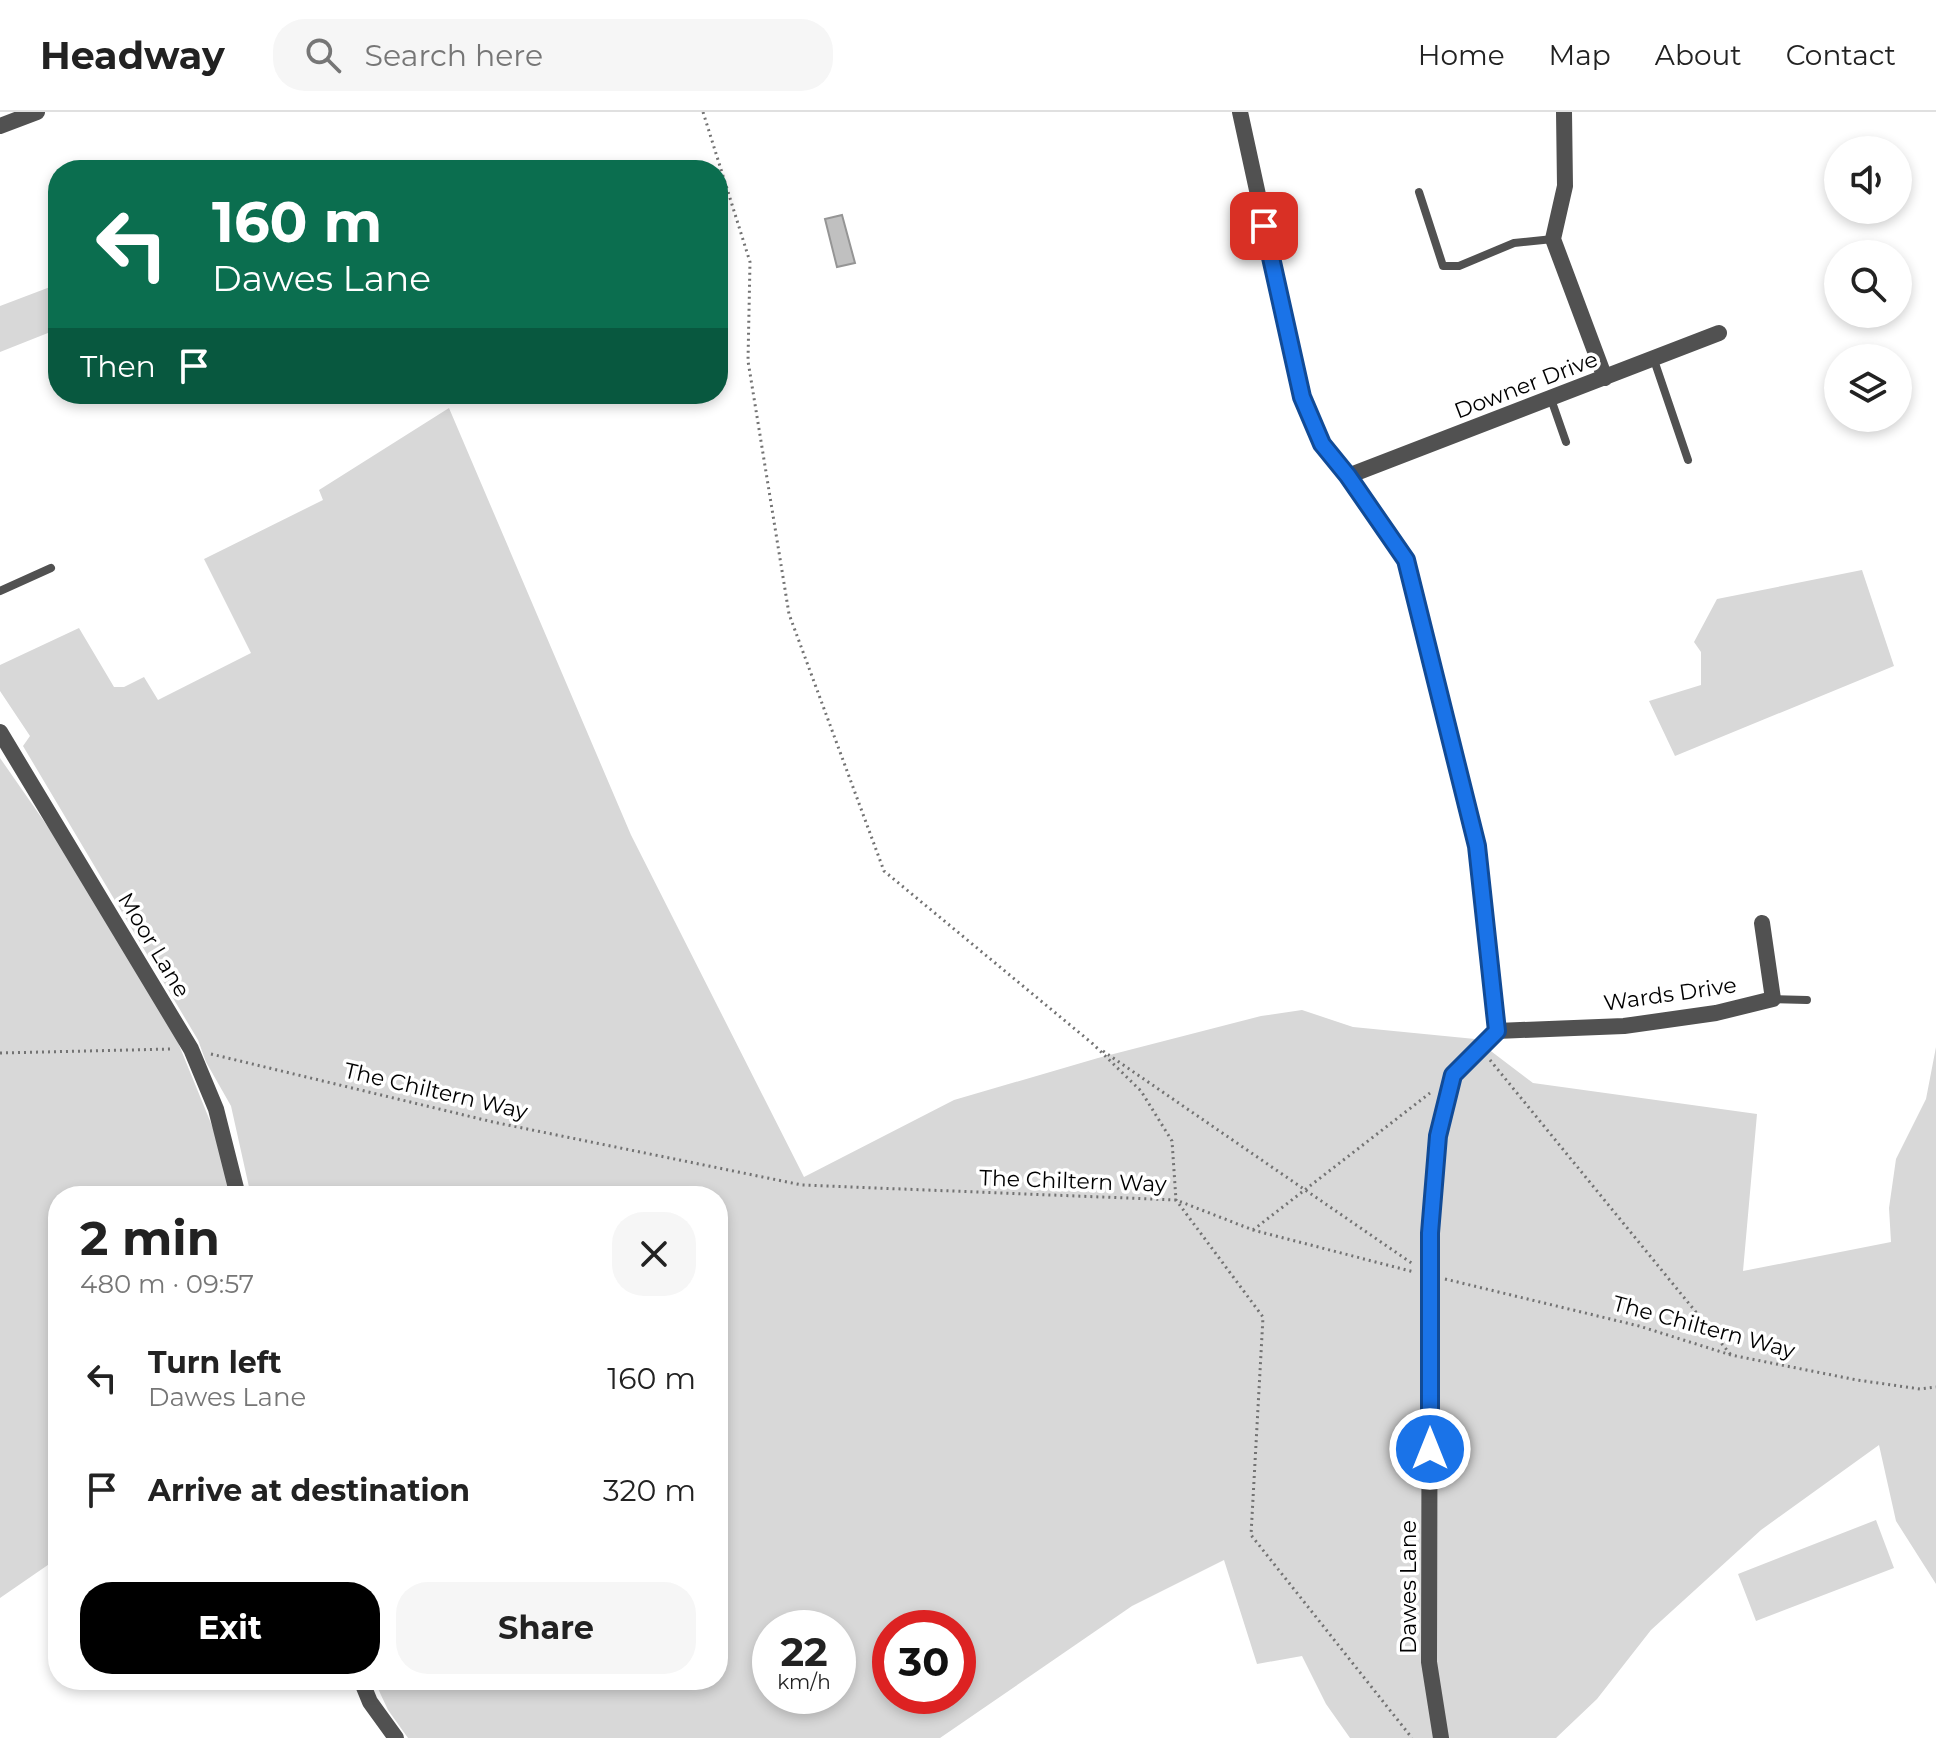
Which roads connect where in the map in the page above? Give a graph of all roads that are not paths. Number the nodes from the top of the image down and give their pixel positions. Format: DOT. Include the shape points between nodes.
graph roads {
  1 [pos="37,112"];
  2 [pos="1240,112"];
  3 [pos="1564,112"];
  4 [pos="0,126"];
  5 [pos="1419,192"];
  6 [pos="1553,239"];
  7 [pos="1719,333"];
  8 [pos="1654,360"];
  9 [pos="1605,378"];
  10 [pos="1551,399"];
  11 [pos="1566,442"];
  12 [pos="1688,460"];
  13 [pos="1348,476"];
  14 [pos="51,568"];
  15 [pos="0,591"];
  16 [pos="0,732"];
  17 [pos="1762,923"];
  18 [pos="1773,999"];
  19 [pos="1807,1000"];
  20 [pos="1497,1031"];
  21 [pos="235,1186"];
  22 [pos="365,1690"];
  23 [pos="396,1738"];
  24 [pos="1441,1738"];
  1 -- 4 [label="street"];
  2 -- 13 [label="street" via="1302,397 1322,444"];
  3 -- 6 [label="street" via="1565,186"];
  5 -- 6 [label="lane" via="1443,266 1459,266 1514,243"];
  6 -- 9 [label="street"];
  7 -- 8 [label="street, Downer Drive"];
  8 -- 9 [label="street, Downer Drive"];
  8 -- 12 [label="lane"];
  9 -- 10 [label="street, Downer Drive"];
  10 -- 11 [label="lane"];
  10 -- 13 [label="street, Downer Drive"];
  13 -- 20 [label="street" via="1406,560 1477,846"];
  14 -- 15 [label="lane"];
  16 -- 21 [label="street, Moor Lane" via="191,1049 216,1109"];
  17 -- 18 [label="street"];
  18 -- 19 [label="lane"];
  18 -- 20 [label="street, Wards Drive" via="1624,1026"];
  20 -- 24 [label="street, Dawes Lane" via="1453,1075 1438,1136 1430,1276 1429,1662"];
  22 -- 23 [label="street"];
}
